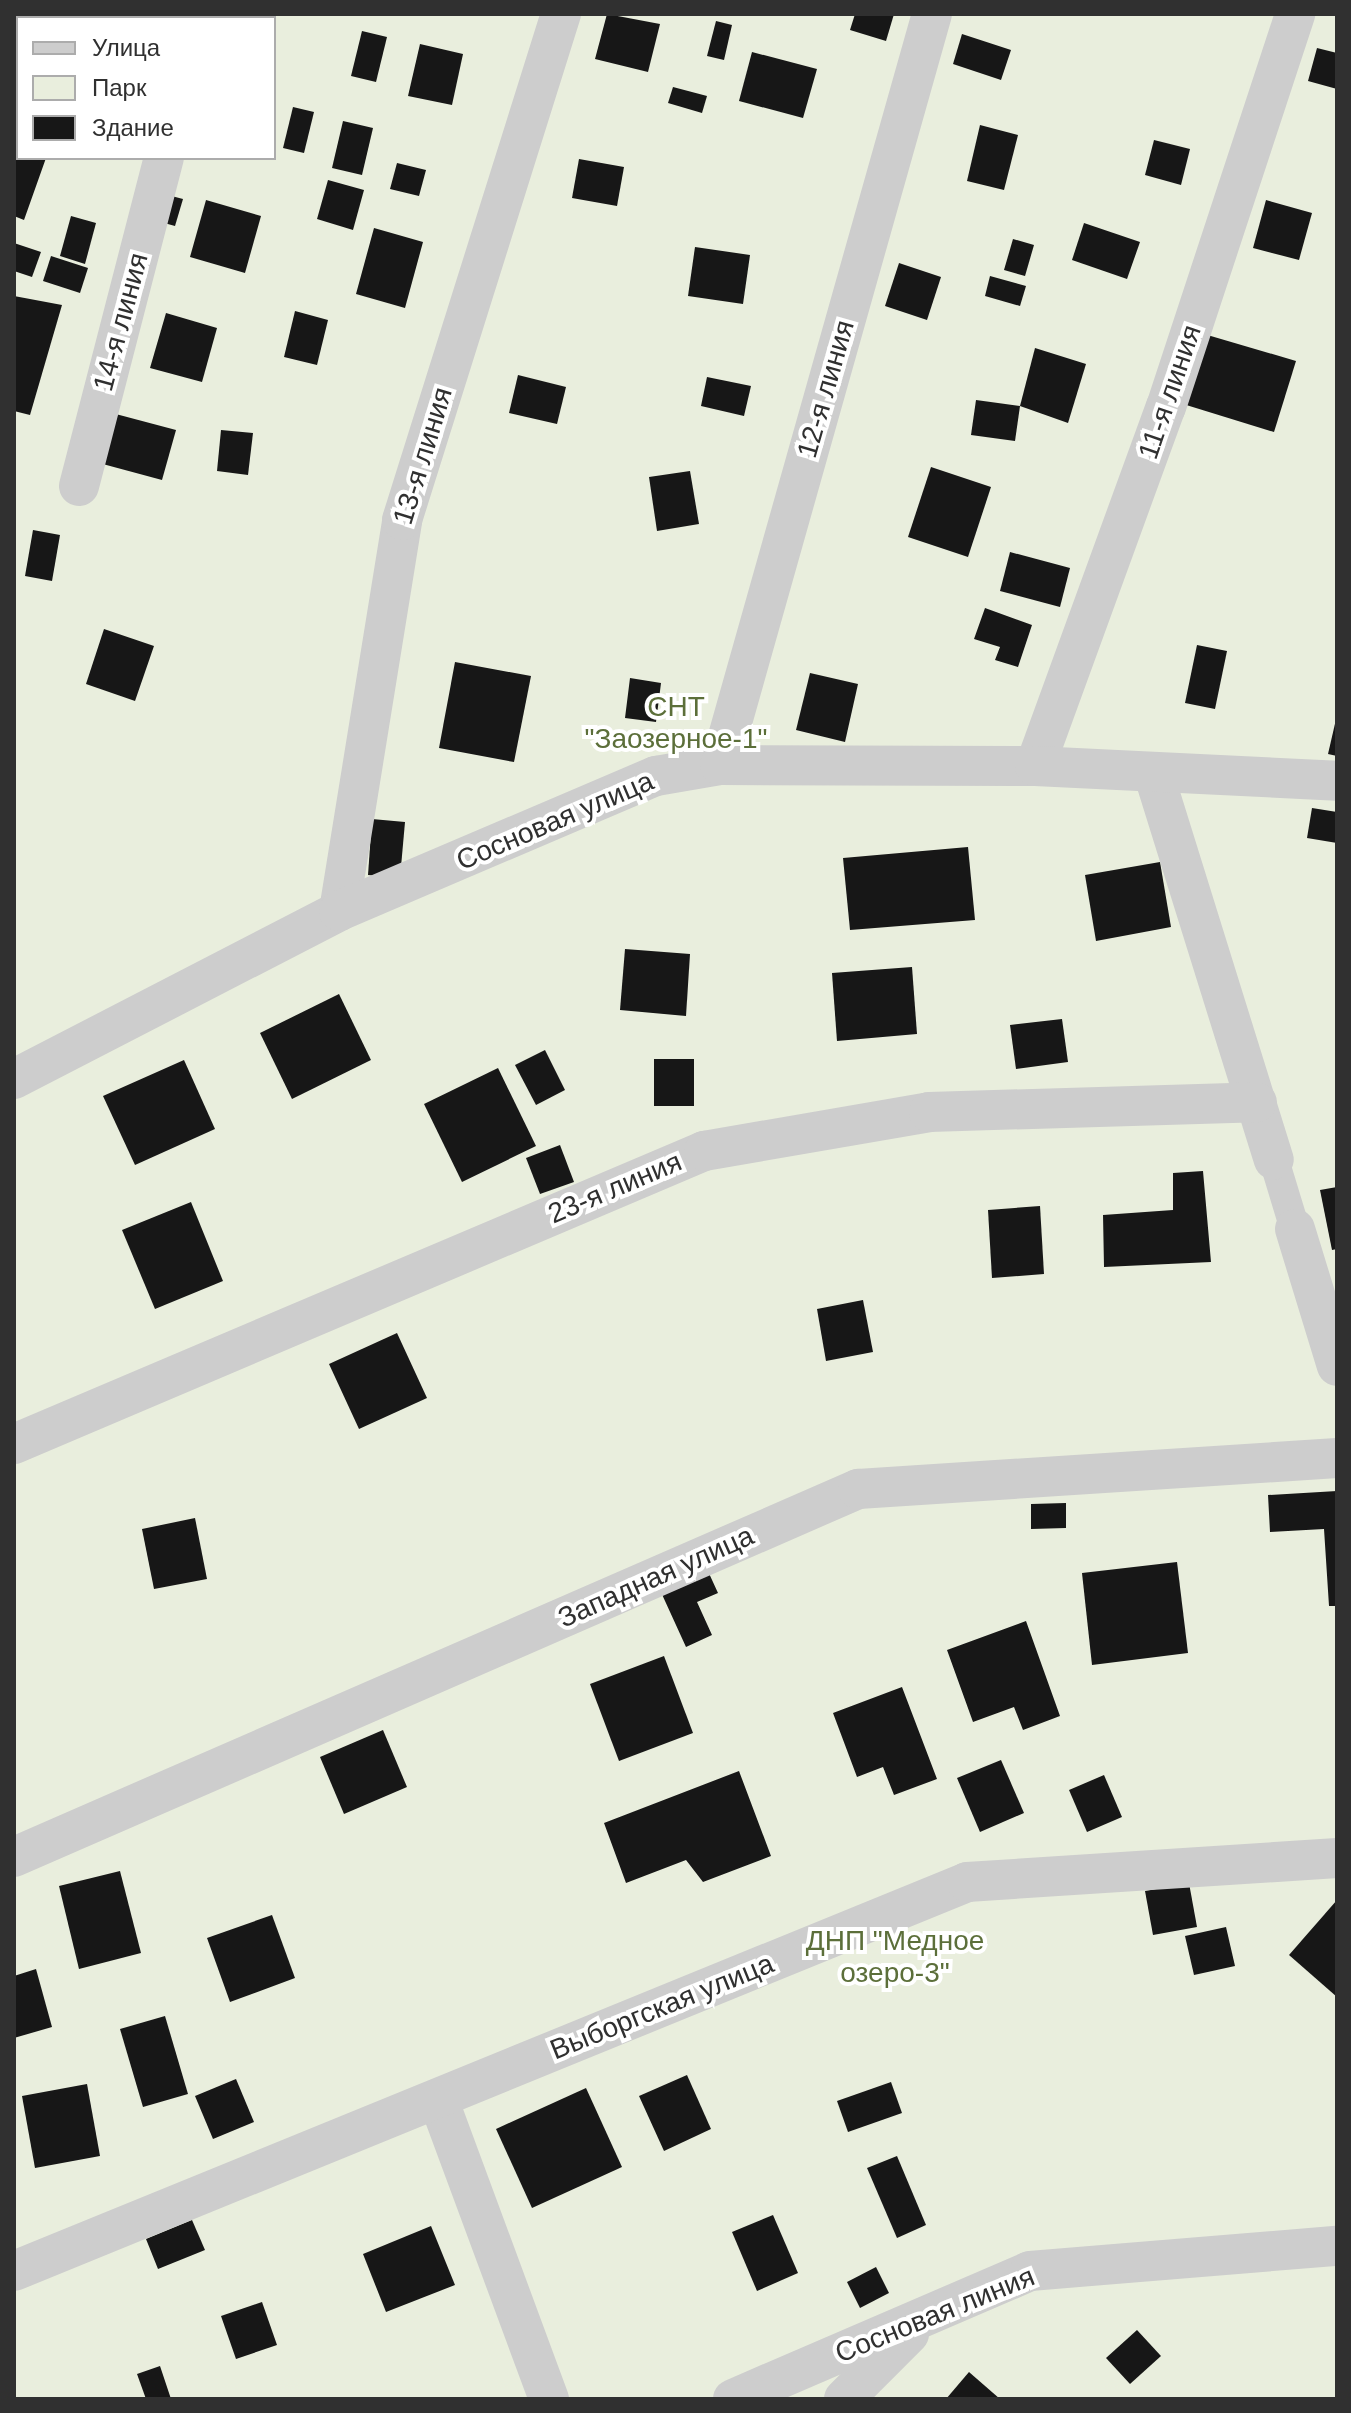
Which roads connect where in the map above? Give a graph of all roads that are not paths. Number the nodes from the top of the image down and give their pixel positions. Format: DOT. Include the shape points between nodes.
graph roads {
  1 [pos="561,14"];
  2 [pos="932,14"];
  3 [pos="1295,14"];
  4 [pos="163,160"];
  5 [pos="79,486"];
  6 [pos="720,765"];
  7 [pos="1035,766"];
  8 [pos="1153,772"];
  9 [pos="1337,781"];
  10 [pos="339,911"];
  11 [pos="14,1079"];
  12 [pos="1257,1102"];
  13 [pos="1274,1160"];
  14 [pos="1295,1229"];
  15 [pos="1326,1291"];
  16 [pos="1337,1366"];
  17 [pos="14,1444"];
  18 [pos="1337,1458"];
  19 [pos="14,1857"];
  20 [pos="1337,1858"];
  21 [pos="438,2099"];
  22 [pos="1337,2246"];
  23 [pos="14,2271"];
  24 [pos="922,2321"];
  25 [pos="549,2399"];
  26 [pos="733,2399"];
  27 [pos="844,2399"];
  1 -- 10 [label="street, 13-я линия" via="402,520"];
  2 -- 6 [label="street, 12-я линия"];
  3 -- 7 [label="street, 11-я линия" via="1166,407"];
  4 -- 5 [label="street, 14-я линия"];
  6 -- 7 [label="street, Сосновая улица"];
  6 -- 10 [label="street, Сосновая улица" via="656,776"];
  7 -- 8 [label="street, Сосновая улица"];
  8 -- 9 [label="street, Сосновая улица"];
  8 -- 12 [label="street"];
  10 -- 11 [label="street, Сосновая улица"];
  12 -- 13 [label="street"];
  12 -- 17 [label="street, 23-я линия" via="929,1112 704,1151"];
  13 -- 14 [label="street"];
  14 -- 15 [label="street"];
  15 -- 16 [label="street"];
  18 -- 19 [label="street, Западная улица" via="858,1489"];
  20 -- 21 [label="street, Выборгская улица" via="967,1882"];
  21 -- 23 [label="street, Выборгская улица"];
  21 -- 25 [label="street"];
  22 -- 24 [label="street, Сосновая линия" via="1030,2271"];
  24 -- 26 [label="street, Сосновая линия"];
  24 -- 27 [label="street"];
}
